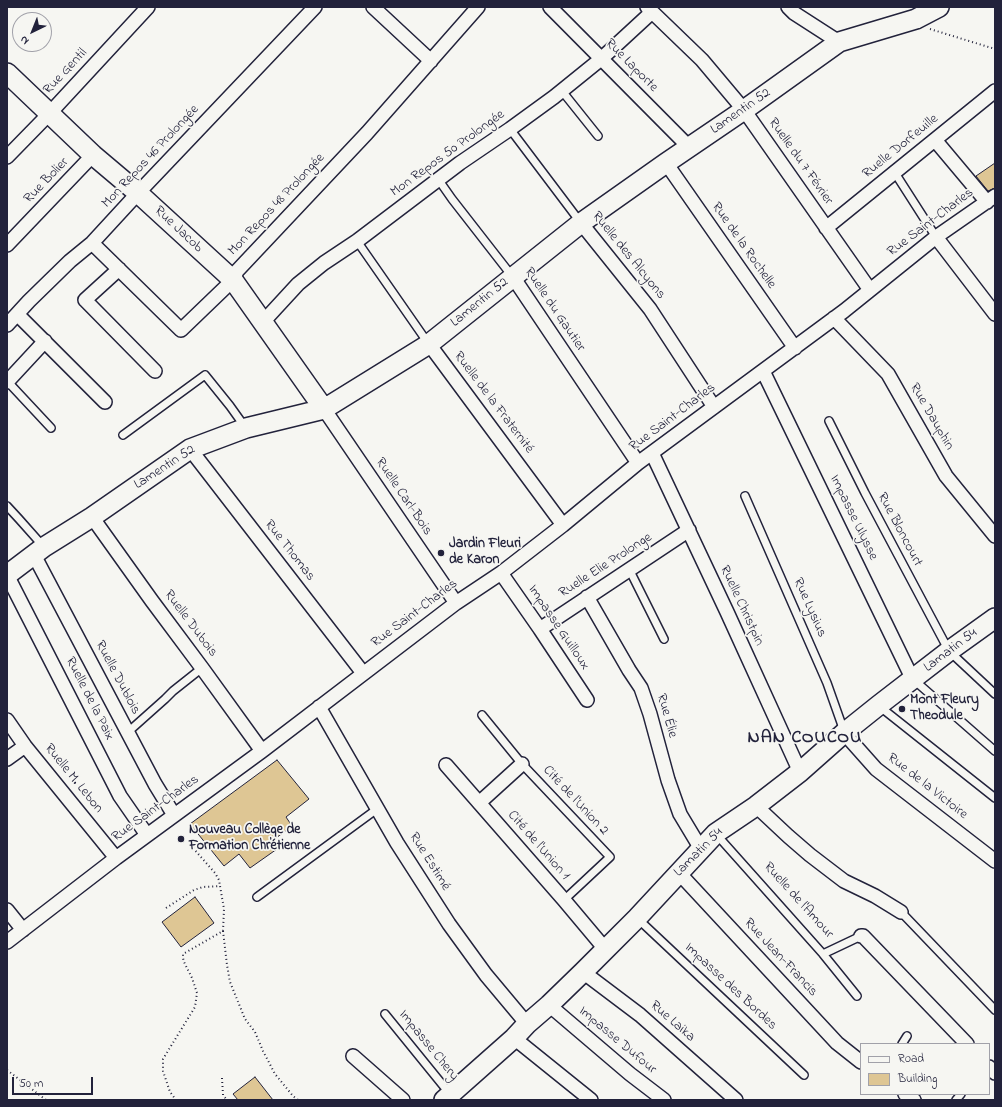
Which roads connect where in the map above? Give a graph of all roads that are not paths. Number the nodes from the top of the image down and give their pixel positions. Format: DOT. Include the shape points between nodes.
graph roads {
  1 [pos="148,7"];
  2 [pos="315,7"];
  3 [pos="373,7"];
  4 [pos="478,7"];
  5 [pos="550,7"];
  6 [pos="788,7"];
  7 [pos="939,7"];
  8 [pos="649,9"];
  9 [pos="838,42"];
  10 [pos="601,59"];
  11 [pos="431,61"];
  12 [pos="7,73"];
  13 [pos="562,90"];
  14 [pos="995,91"];
  15 [pos="744,110"];
  16 [pos="49,114"];
  17 [pos="510,129"];
  18 [pos="598,136"];
  19 [pos="935,140"];
  20 [pos="689,147"];
  21 [pos="93,156"];
  22 [pos="7,157"];
  23 [pos="666,163"];
  24 [pos="895,172"];
  25 [pos="438,179"];
  26 [pos="138,193"];
  27 [pos="991,199"];
  28 [pos="581,223"];
  29 [pos="826,228"];
  30 [pos="936,237"];
  31 [pos="357,241"];
  32 [pos="92,242"];
  33 [pos="7,245"];
  34 [pos="119,269"];
  35 [pos="512,277"];
  36 [pos="233,280"];
  37 [pos="870,290"];
  38 [pos="17,314"];
  39 [pos="995,314"];
  40 [pos="834,318"];
  41 [pos="263,322"];
  42 [pos="7,325"];
  43 [pos="45,341"];
  44 [pos="429,344"];
  45 [pos="795,348"];
  46 [pos="155,371"];
  47 [pos="763,371"];
  48 [pos="7,382"];
  49 [pos="105,402"];
  50 [pos="714,407"];
  51 [pos="324,409"];
  52 [pos="829,421"];
  53 [pos="51,428"];
  54 [pos="246,428"];
  55 [pos="123,435"];
  56 [pos="190,449"];
  57 [pos="652,453"];
  58 [pos="638,463"];
  59 [pos="745,496"];
  60 [pos="7,506"];
  61 [pos="92,517"];
  62 [pos="563,525"];
  63 [pos="689,530"];
  64 [pos="995,536"];
  65 [pos="39,551"];
  66 [pos="629,569"];
  67 [pos="501,573"];
  68 [pos="7,575"];
  69 [pos="587,597"];
  70 [pos="456,603"];
  71 [pos="995,618"];
  72 [pos="540,629"];
  73 [pos="664,639"];
  74 [pos="949,651"];
  75 [pos="202,668"];
  76 [pos="363,673"];
  77 [pos="913,680"];
  78 [pos="995,694"];
  79 [pos="587,700"];
  80 [pos="879,705"];
  81 [pos="319,707"];
  82 [pos="482,715"];
  83 [pos="7,720"];
  84 [pos="128,732"];
  85 [pos="844,733"];
  86 [pos="25,746"];
  87 [pos="262,751"];
  88 [pos="995,751"];
  89 [pos="7,759"];
  90 [pos="522,764"];
  91 [pos="446,765"];
  92 [pos="800,772"];
  93 [pos="995,798"];
  94 [pos="479,803"];
  95 [pos="756,806"];
  96 [pos="377,809"];
  97 [pos="174,815"];
  98 [pos="716,833"];
  99 [pos="147,835"];
  100 [pos="701,849"];
  101 [pos="116,858"];
  102 [pos="995,860"];
  103 [pos="679,873"];
  104 [pos="257,898"];
  105 [pos="564,900"];
  106 [pos="7,910"];
  107 [pos="901,912"];
  108 [pos="637,918"];
  109 [pos="23,930"];
  110 [pos="861,936"];
  111 [pos="7,942"];
  112 [pos="606,950"];
  113 [pos="823,954"];
  114 [pos="583,972"];
  115 [pos="857,996"];
  116 [pos="549,1005"];
  117 [pos="995,1010"];
  118 [pos="386,1014"];
  119 [pos="527,1024"];
  120 [pos="907,1036"];
  121 [pos="514,1038"];
  122 [pos="903,1043"];
  123 [pos="967,1043"];
  124 [pos="352,1056"];
  125 [pos="860,1061"];
  126 [pos="804,1076"];
  127 [pos="447,1097"];
  128 [pos="403,1100"];
  129 [pos="591,1100"];
  130 [pos="664,1100"];
  131 [pos="736,1100"];
  1 -- 16 [label="street, Rue Gentil"];
  2 -- 26 [label="street, Mon Repos 46 Prolongée"];
  3 -- 11 [label="street"];
  4 -- 11 [label="street, Mon Repos 48 Prolongée"];
  5 -- 10 [label="street, Rue Laporte"];
  6 -- 9 [label="street"];
  7 -- 9 [label="street, Lamentin 52" via="916,19"];
  8 -- 10 [label="street, Mon Repos 50 Prolongée"];
  8 -- 15 [label="street, Ruelle du 7 Février" via="702,60"];
  9 -- 15 [label="street, Lamentin 52"];
  10 -- 13 [label="street, Mon Repos 50 Prolongée"];
  10 -- 20 [label="street, Rue Laporte"];
  11 -- 36 [label="street, Mon Repos 48 Prolongée" via="237,272"];
  12 -- 16 [label="street, Rue Jacob"];
  13 -- 17 [label="street, Mon Repos 50 Prolongée"];
  13 -- 18 [label="lane"];
  14 -- 19 [label="street, Ruelle Dorfeuille"];
  15 -- 20 [label="street, Lamentin 52"];
  15 -- 29 [label="street, Ruelle du 7 Février"];
  16 -- 21 [label="street, Rue Jacob"];
  16 -- 22 [label="street, Rue Gentil"];
  17 -- 25 [label="street, Mon Repos 50 Prolongée"];
  17 -- 28 [label="lane, Ruelle des Alcyons"];
  19 -- 24 [label="street, Ruelle Dorfeuille"];
  19 -- 27 [label="street"];
  20 -- 23 [label="street, Lamentin 52"];
  21 -- 26 [label="street, Rue Jacob"];
  21 -- 33 [label="street, Rue Bolier"];
  23 -- 28 [label="street, Lamentin 52"];
  23 -- 45 [label="street, Rue de la Rochelle"];
  24 -- 29 [label="street, Ruelle Dorfeuille"];
  24 -- 30 [label="lane"];
  25 -- 31 [label="street, Mon Repos 50 Prolongée"];
  25 -- 35 [label="lane, Ruelle du Gautier"];
  26 -- 32 [label="street, Mon Repos 46 Prolongée"];
  26 -- 36 [label="street, Rue Jacob"];
  27 -- 30 [label="street, Rue Saint-Charles"];
  28 -- 35 [label="street, Lamentin 52"];
  28 -- 50 [label="street, Ruelle des Alcyons" via="650,309"];
  29 -- 37 [label="street, Ruelle du 7 Février"];
  30 -- 37 [label="street, Rue Saint-Charles"];
  30 -- 39 [label="street"];
  31 -- 41 [label="street, Mon Repos 50 Prolongée" via="298,284"];
  31 -- 44 [label="lane, Ruelle de la Fraternité"];
  32 -- 34 [label="street, Mon Repos 48 Prolongée"];
  32 -- 38 [label="street, Mon Repos 46 Prolongée"];
  34 -- 36 [label="street, Mon Repos 48 Prolongée" via="180,330"];
  34 -- 46 [label="street" via="85,300"];
  35 -- 44 [label="street, Lamentin 52"];
  35 -- 58 [label="street, Ruelle du Gautier"];
  36 -- 41 [label="street, Rue Jacob"];
  37 -- 40 [label="street, Rue Saint-Charles"];
  38 -- 42 [label="street, Mon Repos 46 Prolongée"];
  38 -- 43 [label="street"];
  40 -- 45 [label="street, Rue Saint-Charles"];
  40 -- 64 [label="street, Rue Dauphin" via="888,374 946,476"];
  41 -- 51 [label="street, Rue Jacob"];
  43 -- 48 [label="street"];
  43 -- 49 [label="street"];
  44 -- 51 [label="street, Lamentin 52"];
  44 -- 62 [label="street, Ruelle de la Fraternité"];
  45 -- 47 [label="street, Rue Saint-Charles"];
  47 -- 50 [label="street, Rue Saint-Charles"];
  47 -- 77 [label="street, Impasse Ulysse"];
  48 -- 53 [label="lane"];
  50 -- 57 [label="street, Rue Saint-Charles"];
  51 -- 54 [label="street, Lamentin 52"];
  51 -- 70 [label="street, Ruelle Carl-Bois"];
  52 -- 74 [label="lane, Rue Bloncourt" via="864,494"];
  54 -- 55 [label="lane" via="204,375"];
  54 -- 56 [label="street, Lamentin 52"];
  56 -- 61 [label="street, Lamentin 52"];
  56 -- 76 [label="street, Rue Thomas"];
  57 -- 58 [label="street, Rue Saint-Charles"];
  57 -- 63 [label="street, Ruelle Christpin"];
  58 -- 62 [label="street, Rue Saint-Charles"];
  59 -- 85 [label="lane, Rue Lysius" via="827,683"];
  60 -- 65 [label="lane" via="19,519"];
  61 -- 65 [label="street, Lamentin 52"];
  61 -- 75 [label="street, Ruelle Dubois"];
  62 -- 67 [label="street, Rue Saint-Charles"];
  63 -- 66 [label="street, Ruelle Elie Prolonge"];
  63 -- 92 [label="street, Ruelle Christpin"];
  65 -- 68 [label="street, Lamentin 52"];
  65 -- 84 [label="street, Ruelle Dublois"];
  66 -- 69 [label="street, Ruelle Elie Prolonge"];
  66 -- 73 [label="lane"];
  67 -- 70 [label="street, Rue Saint-Charles"];
  67 -- 72 [label="street, Impasse Guilloux"];
  68 -- 99 [label="street, Ruelle de la Paix" via="120,796"];
  69 -- 72 [label="street, Ruelle Elie Prolonge"];
  69 -- 100 [label="street, Rue Élie" via="641,688 680,814"];
  70 -- 76 [label="street, Rue Saint-Charles"];
  71 -- 74 [label="street, Lamatin 54"];
  72 -- 79 [label="street, Impasse Guilloux"];
  74 -- 77 [label="street, Lamatin 54"];
  74 -- 78 [label="lane, Rue Bloncourt"];
  75 -- 84 [label="lane"];
  75 -- 87 [label="street, Ruelle Dubois"];
  76 -- 81 [label="street, Rue Saint-Charles"];
  77 -- 80 [label="street, Lamatin 54"];
  77 -- 88 [label="lane"];
  80 -- 85 [label="street, Lamatin 54"];
  80 -- 93 [label="lane"];
  81 -- 87 [label="street, Rue Saint-Charles"];
  81 -- 96 [label="street, Rue Estimé"];
  82 -- 90 [label="lane, Cité de l'Union 2"];
  83 -- 86 [label="street, Ruelle M. Lebon"];
  84 -- 97 [label="street, Ruelle Dublois"];
  85 -- 92 [label="street, Lamatin 54"];
  85 -- 102 [label="street, Rue de la Victoire" via="876,769"];
  86 -- 89 [label="street"];
  86 -- 101 [label="street, Ruelle M. Lebon"];
  87 -- 97 [label="street, Rue Saint-Charles"];
  90 -- 94 [label="street"];
  90 -- 105 [label="lane, Cité de l'Union 2" via="610,857"];
  91 -- 94 [label="street, Cité de l'Union 1"];
  92 -- 95 [label="street, Lamatin 54"];
  94 -- 105 [label="street, Cité de l'Union 1"];
  95 -- 98 [label="street, Lamatin 54"];
  95 -- 107 [label="street" via="810,855 844,881"];
  96 -- 104 [label="lane"];
  96 -- 119 [label="street, Rue Estimé" via="449,924 486,975"];
  97 -- 99 [label="street, Rue Saint-Charles"];
  98 -- 100 [label="street, Lamatin 54"];
  98 -- 113 [label="lane, Ruelle de l'Amour"];
  99 -- 101 [label="street, Rue Saint-Charles"];
  100 -- 103 [label="street, Lamatin 54"];
  101 -- 109 [label="street, Rue Saint-Charles"];
  103 -- 108 [label="street, Lamatin 54"];
  103 -- 125 [label="street, Rue Jean-Francis" via="837,1043"];
  105 -- 112 [label="street, Cité de l'Union 1"];
  106 -- 109 [label="street"];
  107 -- 117 [label="lane"];
  108 -- 112 [label="street, Lamatin 54"];
  108 -- 126 [label="lane, Impasse des Bordes"];
  109 -- 111 [label="street, Rue Saint-Charles"];
  110 -- 113 [label="lane, Ruelle de l'Amour"];
  110 -- 123 [label="street, Ruelle de l'Amour"];
  112 -- 114 [label="street, Lamatin 54"];
  113 -- 115 [label="lane"];
  114 -- 116 [label="street, Lamatin 54"];
  114 -- 131 [label="street, Rue Laika" via="640,1015"];
  116 -- 119 [label="street, Lamatin 54"];
  116 -- 130 [label="street, Impasse Dufour"];
  118 -- 127 [label="lane, Impasse Chery"];
  119 -- 121 [label="street, Lamatin 54"];
  120 -- 122 [label="lane"];
  121 -- 127 [label="street, Lamatin 54"];
  121 -- 129 [label="street"];
  124 -- 128 [label="street"];
}
